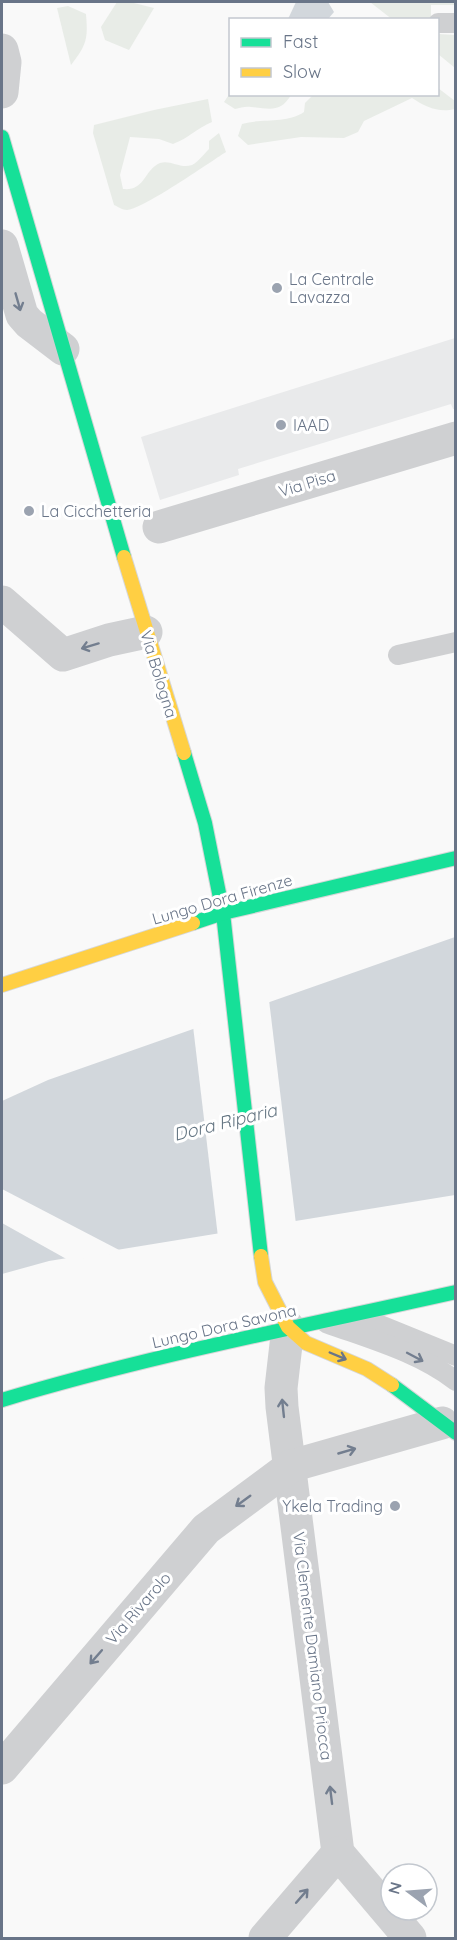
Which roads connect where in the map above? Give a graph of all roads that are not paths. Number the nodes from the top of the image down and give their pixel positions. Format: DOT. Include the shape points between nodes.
graph roads {
  1 [pos="439,23"];
  2 [pos="456,23"];
  3 [pos="2,50"];
  4 [pos="2,93"];
  5 [pos="2,137"];
  6 [pos="2,246"];
  7 [pos="63,349"];
  8 [pos="456,438"];
  9 [pos="159,527"];
  10 [pos="2,602"];
  11 [pos="147,632"];
  12 [pos="456,642"];
  13 [pos="398,655"];
  14 [pos="456,858"];
  15 [pos="223,913"];
  16 [pos="2,985"];
  17 [pos="456,1292"];
  18 [pos="356,1315"];
  19 [pos="321,1322"];
  20 [pos="288,1328"];
  21 [pos="456,1356"];
  22 [pos="456,1381"];
  23 [pos="2,1400"];
  24 [pos="449,1428"];
  25 [pos="291,1466"];
  26 [pos="2,1768"];
  27 [pos="338,1853"];
  28 [pos="265,1938"];
  29 [pos="410,1938"];
  1 -- 2 [label="lane"];
  3 -- 4 [label="street"];
  5 -- 7 [label="street, Via Bologna"];
  6 -- 7 [label="street, one-way" via="22,315"];
  7 -- 11 [label="street, Via Bologna"];
  8 -- 9 [label="street, Via Pisa"];
  11 -- 10 [label="street, one-way" via="63,655"];
  11 -- 15 [label="street, Via Bologna" via="205,823"];
  12 -- 13 [label="lane"];
  14 -- 15 [label="street, Lungo Dora Firenze"];
  15 -- 16 [label="street, Lungo Dora Firenze"];
  15 -- 20 [label="street, Via Bologna" via="257,1232 265,1282"];
  17 -- 18 [label="street, Lungo Dora Savona"];
  18 -- 19 [label="street, Lungo Dora Savona"];
  18 -- 21 [label="lane"];
  19 -- 20 [label="street, Lungo Dora Savona"];
  19 -- 22 [label="lane, one-way" via="406,1352"];
  20 -- 23 [label="street, Lungo Dora Savona" via="86,1375"];
  20 -- 24 [label="street, one-way" via="306,1343 367,1369"];
  25 -- 20 [label="street, Via Clemente Damiano Priocca, one-way" via="281,1388"];
  25 -- 24 [label="street, one-way"];
  25 -- 26 [label="street, Via Rivarolo, one-way" via="206,1529"];
  27 -- 25 [label="street, Via Clemente Damiano Priocca, one-way"];
  28 -- 27 [label="street, one-way"];
  27 -- 29 [label="street"];
}
